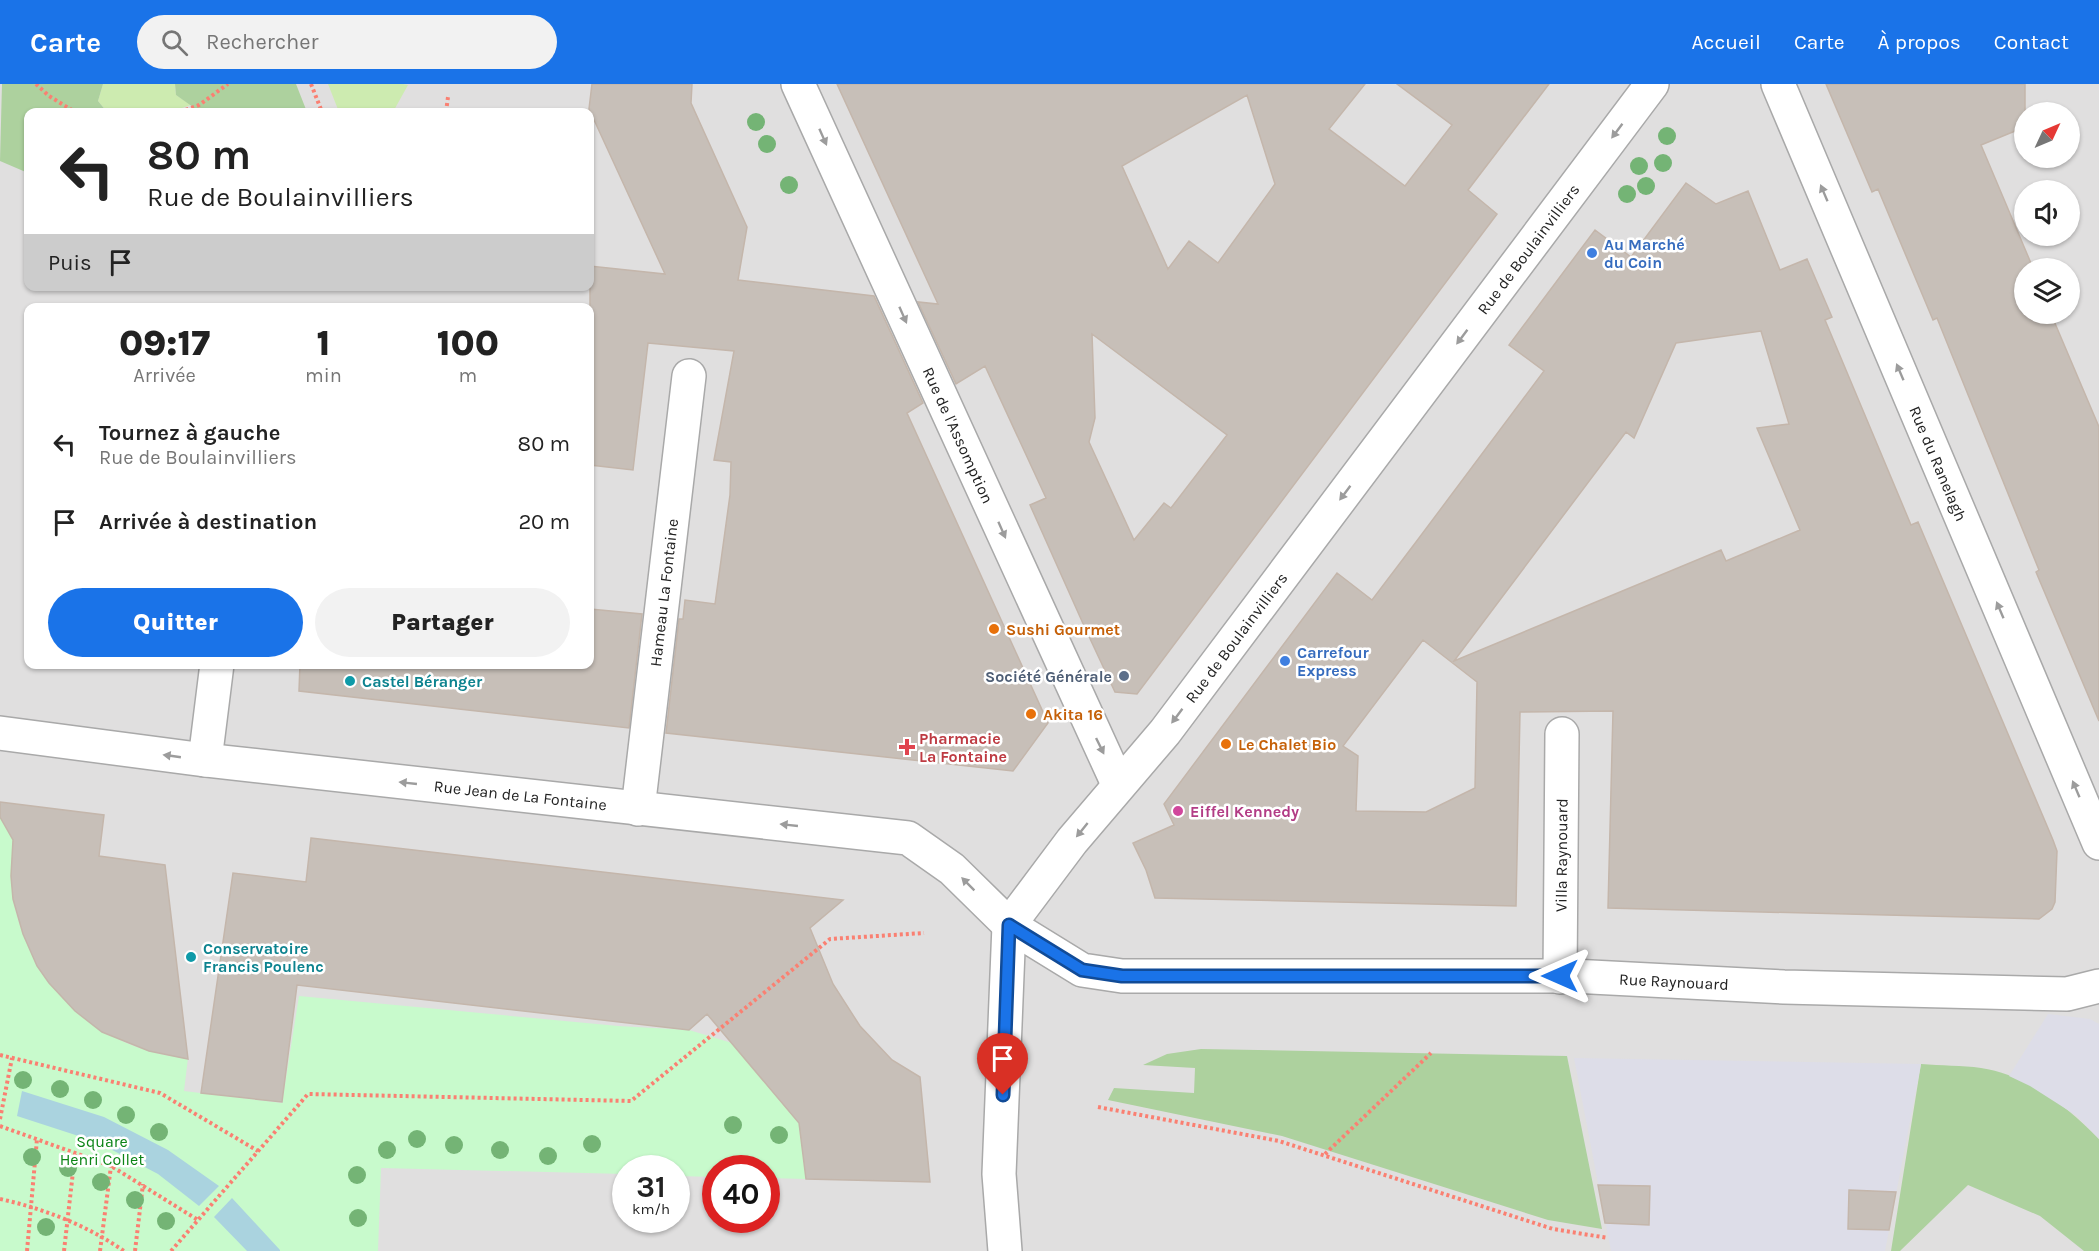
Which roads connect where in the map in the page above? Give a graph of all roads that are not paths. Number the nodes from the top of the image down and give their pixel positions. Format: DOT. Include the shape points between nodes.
graph roads {
  1 [pos="798,84"];
  2 [pos="1652,84"];
  3 [pos="1778,84"];
  4 [pos="689,376"];
  5 [pos="217,669"];
  6 [pos="0,733"];
  7 [pos="1562,734"];
  8 [pos="205,760"];
  9 [pos="1118,784"];
  10 [pos="638,809"];
  11 [pos="2099,843"];
  12 [pos="1009,925"];
  13 [pos="1560,976"];
  14 [pos="2099,986"];
  15 [pos="1005,1251"];
  1 -- 9 [label="street, Rue de l'Assomption, one-way"];
  2 -- 9 [label="street, Rue de Boulainvilliers, one-way" via="1169,726"];
  11 -- 3 [label="street, Rue du Ranelagh, one-way"];
  4 -- 10 [label="street, Hameau La Fontaine"];
  5 -- 8 [label="street"];
  8 -- 6 [label="street, Rue Jean de La Fontaine, one-way"];
  7 -- 13 [label="street, Villa Raynouard"];
  10 -- 8 [label="street, Rue Jean de La Fontaine, one-way"];
  9 -- 12 [label="street, Rue de Boulainvilliers, one-way"];
  12 -- 10 [label="street, Rue Jean de La Fontaine, one-way" via="952,869 908,838"];
  12 -- 13 [label="street, Rue Raynouard" via="1082,970 1122,976"];
  12 -- 15 [label="street" via="999,1174"];
  13 -- 14 [label="street, Rue Raynouard" via="2067,994"];
}
